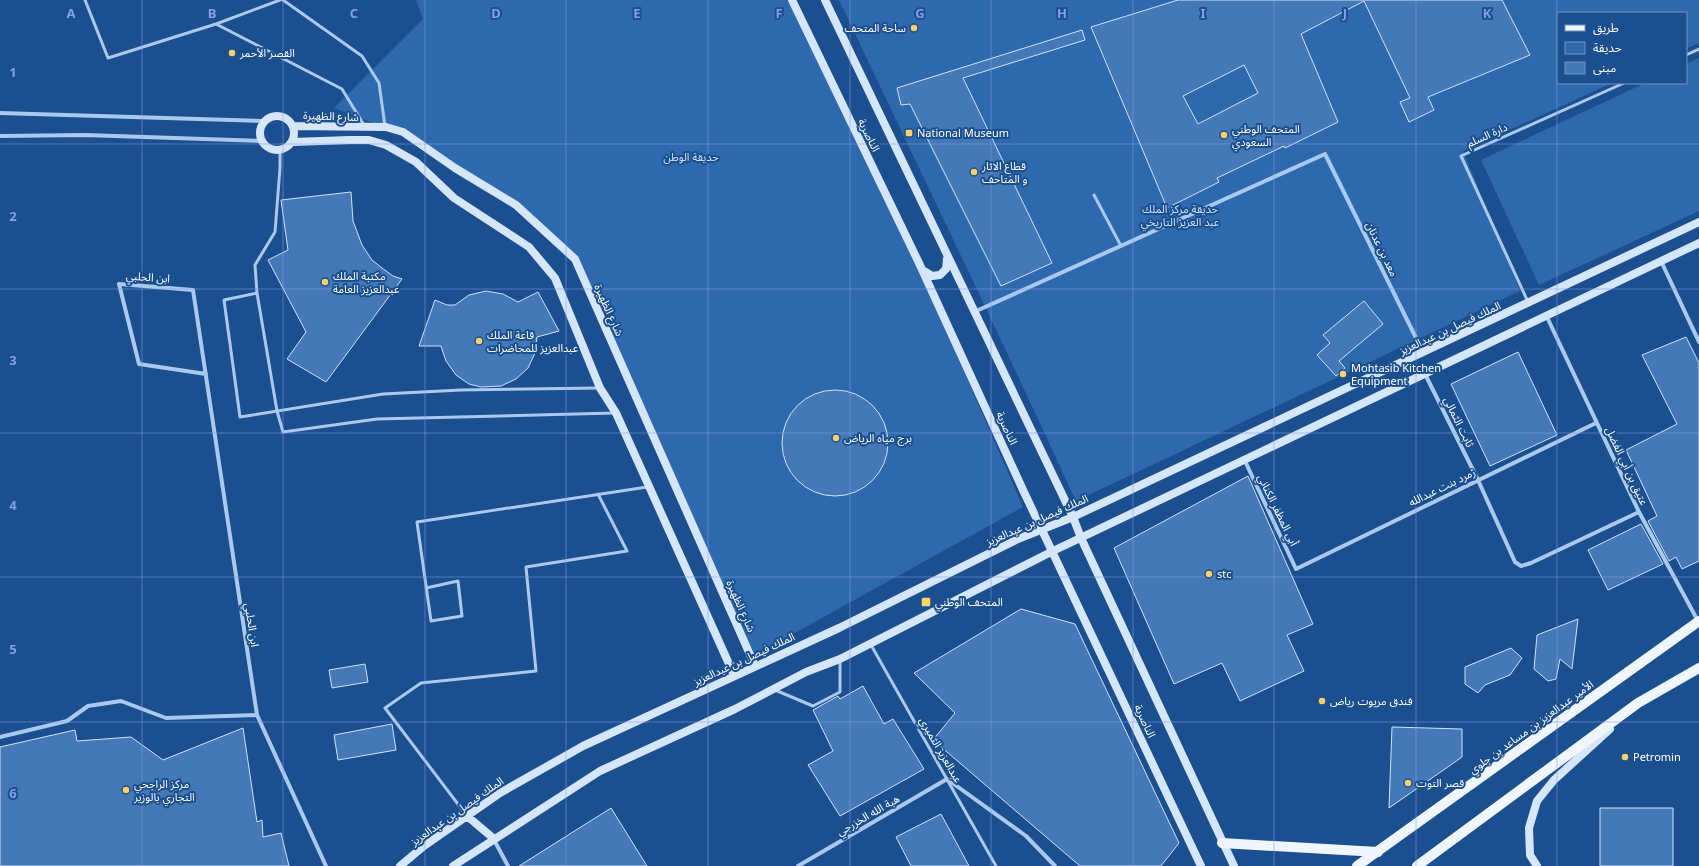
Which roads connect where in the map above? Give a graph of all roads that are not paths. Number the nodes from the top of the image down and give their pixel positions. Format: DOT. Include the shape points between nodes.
graph roads {
  1 [pos="85,0"];
  2 [pos="282,0"];
  3 [pos="792,0"];
  4 [pos="825,0"];
  5 [pos="216,24"];
  6 [pos="1699,49"];
  7 [pos="1687,55"];
  8 [pos="1622,84"];
  9 [pos="0,113"];
  10 [pos="265,121"];
  11 [pos="294,126"];
  12 [pos="386,127"];
  13 [pos="366,128"];
  14 [pos="0,136"];
  15 [pos="262,141"];
  16 [pos="292,142"];
  17 [pos="280,150"];
  18 [pos="1094,195"];
  19 [pos="1699,222"];
  20 [pos="1699,243"];
  21 [pos="1121,246"];
  22 [pos="944,252"];
  23 [pos="1661,261"];
  24 [pos="919,263"];
  25 [pos="258,293"];
  26 [pos="1528,304"];
  27 [pos="974,312"];
  28 [pos="1545,315"];
  29 [pos="1699,342"];
  30 [pos="1423,352"];
  31 [pos="1425,373"];
  32 [pos="206,374"];
  33 [pos="600,388"];
  34 [pos="277,411"];
  35 [pos="616,413"];
  36 [pos="1596,423"];
  37 [pos="1244,459"];
  38 [pos="1478,480"];
  39 [pos="649,487"];
  40 [pos="598,494"];
  41 [pos="1639,512"];
  42 [pos="1073,517"];
  43 [pos="1043,529"];
  44 [pos="1081,538"];
  45 [pos="1053,551"];
  46 [pos="1296,569"];
  47 [pos="426,588"];
  48 [pos="1699,622"];
  49 [pos="870,643"];
  50 [pos="840,659"];
  51 [pos="755,666"];
  52 [pos="1699,668"];
  53 [pos="734,675"];
  54 [pos="775,690"];
  55 [pos="1638,703"];
  56 [pos="257,715"];
  57 [pos="0,738"];
  58 [pos="947,779"];
  59 [pos="467,816"];
  60 [pos="494,838"];
  61 [pos="1222,843"];
  62 [pos="1378,852"];
  63 [pos="326,866"];
  64 [pos="400,866"];
  65 [pos="453,866"];
  66 [pos="508,866"];
  67 [pos="798,866"];
  68 [pos="996,866"];
  69 [pos="1056,866"];
  70 [pos="1201,866"];
  71 [pos="1234,866"];
  72 [pos="1358,866"];
  73 [pos="1417,866"];
  74 [pos="1537,866"];
  1 -- 5 [label="lane" via="108,58"];
  2 -- 5 [label="lane"];
  2 -- 12 [label="lane" via="362,56 378,83"];
  3 -- 24 [label="street, الناصرية"];
  4 -- 22 [label="street, الناصرية"];
  5 -- 13 [label="lane" via="342,89"];
  6 -- 7 [label="lane"];
  8 -- 26 [label="lane, دارة السلم" via="1461,156"];
  9 -- 10 [label="street, شارع الظهيرة"];
  10 -- 11 [label="street, شارع الظهيرة" via="278,115 288,119"];
  10 -- 15 [label="street" via="260,132"];
  11 -- 13 [label="street, شارع الظهيرة"];
  11 -- 16 [label="street, شارع الظهيرة"];
  12 -- 13 [label="street, شارع الظهيرة"];
  12 -- 51 [label="street, شارع الظهيرة" via="403,132 455,168 516,205 574,259"];
  14 -- 15 [label="street" via="85,135"];
  15 -- 17 [label="street" via="271,149"];
  16 -- 17 [label="street" via="287,148"];
  16 -- 33 [label="street, شارع الظهيرة" via="369,140 386,145 416,162 454,198 529,247 555,278"];
  17 -- 25 [label="lane" via="275,232 255,265"];
  18 -- 21 [label="lane"];
  19 -- 26 [label="street, الملك فيصل بن عبدالعزيز"];
  20 -- 23 [label="street"];
  21 -- 27 [label="street"];
  21 -- 30 [label="street, معد بن عدنان" via="1325,154"];
  22 -- 24 [label="street" via="948,265 940,275 928,275"];
  22 -- 27 [label="street, الناصرية"];
  23 -- 28 [label="street"];
  23 -- 29 [label="street"];
  24 -- 43 [label="street, الناصرية"];
  25 -- 34 [label="lane"];
  25 -- 34 [label="lane" via="224,300 240,417"];
  26 -- 30 [label="street, الملك فيصل بن عبدالعزيز"];
  27 -- 42 [label="street, الناصرية"];
  28 -- 31 [label="street"];
  28 -- 36 [label="street, عتيق بن أبي الفضل"];
  30 -- 42 [label="street, الملك فيصل بن عبدالعزيز"];
  31 -- 37 [label="street"];
  31 -- 38 [label="street, ثابت الثمالي"];
  32 -- 32 [label="street, ابن الحلبي" via="139,364 119,284 193,290"];
  32 -- 56 [label="street, ابن الحلبي"];
  33 -- 34 [label="lane" via="383,394"];
  33 -- 35 [label="street, شارع الظهيرة"];
  34 -- 35 [label="lane" via="283,432 377,419"];
  35 -- 39 [label="street, شارع الظهيرة"];
  36 -- 38 [label="street, زمرد بنت عبدالله"];
  36 -- 41 [label="street, عتيق بن أبي الفضل"];
  37 -- 44 [label="street"];
  37 -- 46 [label="street, أبي المظفر الكناني"];
  38 -- 41 [label="street, ثابت الثمالي" via="1515,562 1521,566"];
  38 -- 46 [label="street, زمرد بنت عبدالله"];
  39 -- 40 [label="lane"];
  39 -- 53 [label="street, شارع الظهيرة"];
  40 -- 47 [label="lane" via="417,522"];
  40 -- 59 [label="lane" via="627,551 526,567 536,671 421,683 385,708"];
  41 -- 48 [label="street, عتيق بن أبي الفضل"];
  42 -- 43 [label="street, الملك فيصل بن عبدالعزيز"];
  42 -- 44 [label="street, الناصرية"];
  43 -- 45 [label="street, الناصرية"];
  43 -- 51 [label="street, الملك فيصل بن عبدالعزيز"];
  44 -- 45 [label="street"];
  44 -- 61 [label="street, الناصرية"];
  45 -- 49 [label="street"];
  45 -- 70 [label="street, الناصرية"];
  47 -- 47 [label="lane" via="431,621 462,616 458,581"];
  48 -- 62 [label="main road, الأمير عبدالعزيز بن مساعد بن جلوي"];
  49 -- 50 [label="street"];
  49 -- 58 [label="lane, عبدالعزيز الثميري"];
  50 -- 54 [label="street" via="806,672"];
  50 -- 54 [label="lane" via="840,692 813,706"];
  51 -- 53 [label="street, الملك فيصل بن عبدالعزيز"];
  52 -- 55 [label="main road"];
  53 -- 59 [label="street, الملك فيصل بن عبدالعزيز" via="583,746 500,792"];
  54 -- 60 [label="street" via="600,772"];
  55 -- 73 [label="main road"];
  55 -- 74 [label="street" via="1554,780 1536,801 1529,828 1530,855"];
  56 -- 57 [label="street" via="166,718 121,701 88,706 67,721"];
  56 -- 63 [label="street, ابن الحلبي"];
  58 -- 67 [label="street, هبة الله الخزرجي"];
  58 -- 68 [label="lane, عبدالعزيز الثميري"];
  58 -- 69 [label="street" via="1026,836"];
  59 -- 60 [label="street"];
  59 -- 64 [label="street, الملك فيصل بن عبدالعزيز"];
  60 -- 65 [label="street"];
  60 -- 66 [label="street"];
  61 -- 62 [label="main road"];
  61 -- 71 [label="street, الناصرية"];
  62 -- 72 [label="main road, الأمير عبدالعزيز بن مساعد بن جلوي"];
}
